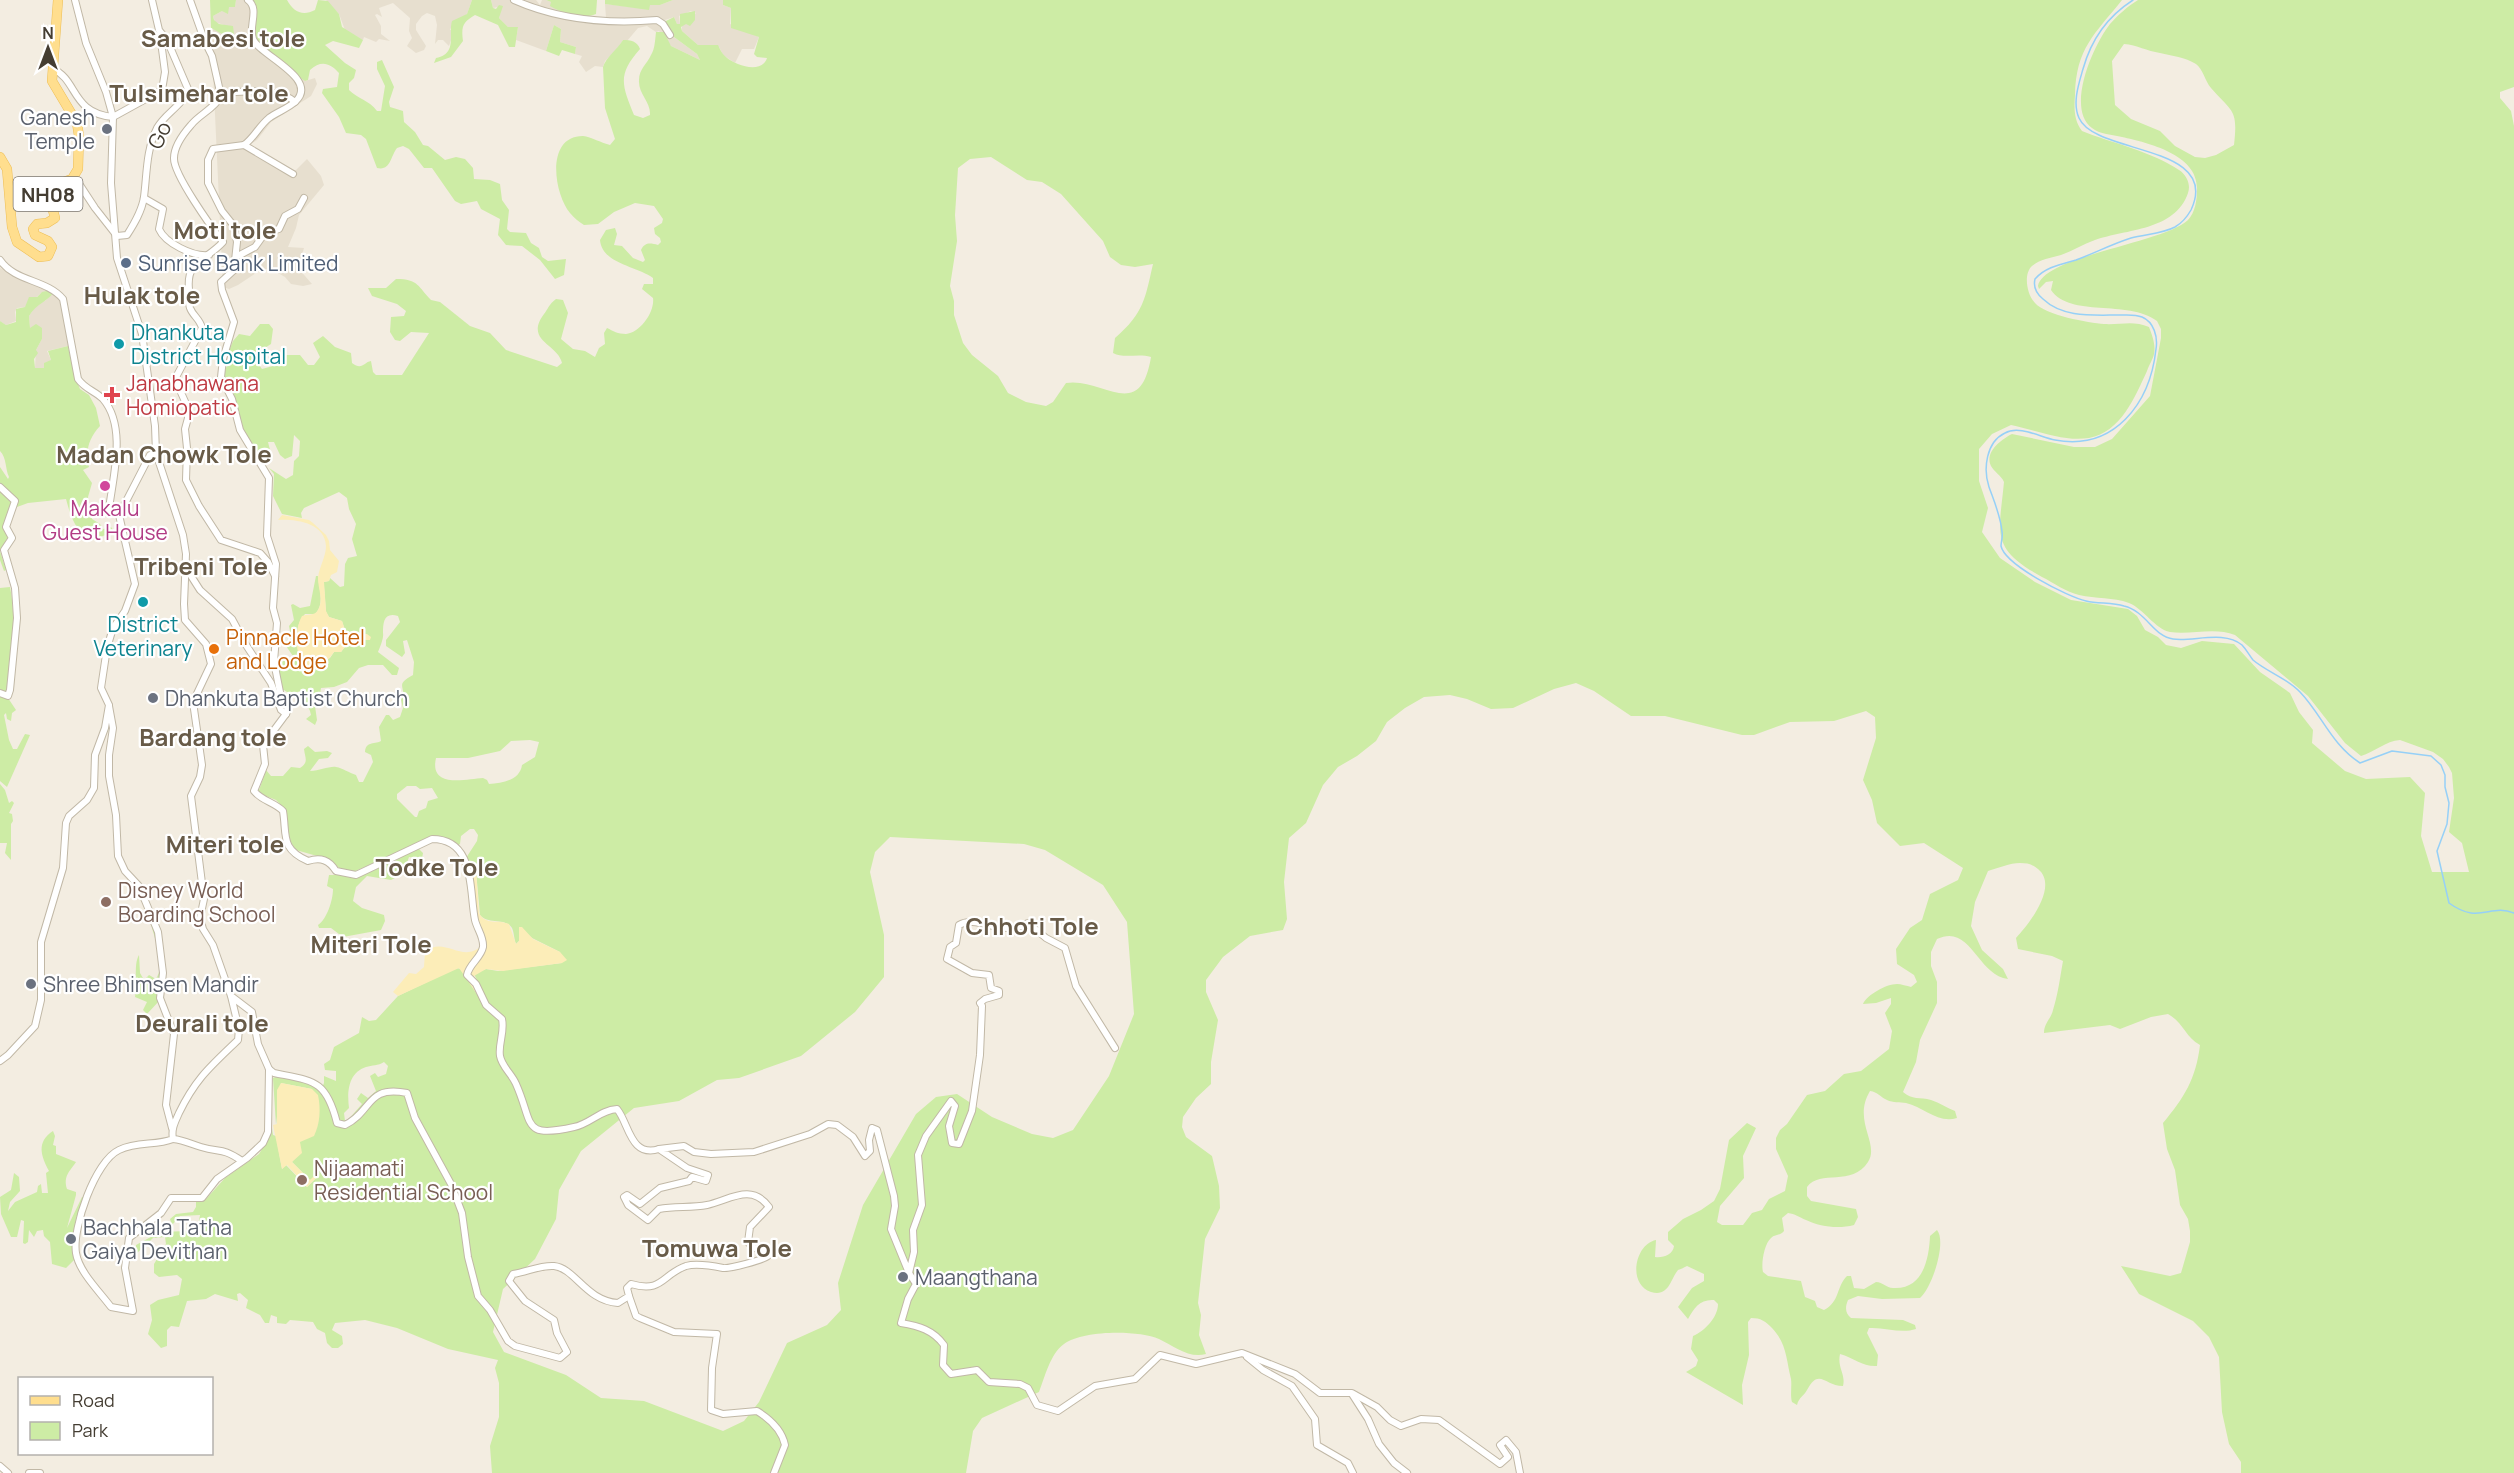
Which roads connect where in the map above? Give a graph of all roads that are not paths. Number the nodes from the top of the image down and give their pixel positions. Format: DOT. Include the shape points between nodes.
graph roads {
  1 [pos="58,0"];
  2 [pos="75,0"];
  3 [pos="152,0"];
  4 [pos="190,0"];
  5 [pos="248,0"];
  6 [pos="514,0"];
  7 [pos="159,30"];
  8 [pos="670,35"];
  9 [pos="52,69"];
  10 [pos="234,92"];
  11 [pos="295,102"];
  12 [pos="113,117"];
  13 [pos="244,145"];
  14 [pos="0,157"];
  15 [pos="293,174"];
  16 [pos="74,176"];
  17 [pos="144,198"];
  18 [pos="304,198"];
  19 [pos="117,236"];
  20 [pos="236,236"];
  21 [pos="223,242"];
  22 [pos="209,255"];
  23 [pos="236,257"];
  24 [pos="0,260"];
  25 [pos="156,453"];
  26 [pos="0,487"];
  27 [pos="119,515"];
  28 [pos="186,568"];
  29 [pos="275,577"];
  30 [pos="0,693"];
  31 [pos="109,705"];
  32 [pos="286,714"];
  33 [pos="231,996"];
  34 [pos="1115,1048"];
  35 [pos="0,1061"];
  36 [pos="269,1070"];
  37 [pos="172,1129"];
  38 [pos="173,1139"];
  39 [pos="659,1149"];
  40 [pos="242,1161"];
  41 [pos="909,1273"];
  42 [pos="629,1296"];
  43 [pos="1242,1353"];
  44 [pos="1352,1393"];
  45 [pos="0,1466"];
  46 [pos="8,1473"];
  47 [pos="29,1473"];
  48 [pos="40,1473"];
  49 [pos="774,1473"];
  50 [pos="1353,1473"];
  51 [pos="1407,1473"];
  52 [pos="1520,1473"];
  1 -- 9 [label="main road, NH08"];
  2 -- 12 [label="street" via="88,51"];
  3 -- 7 [label="street, Go"];
  4 -- 21 [label="street" via="212,56 221,96 191,124 173,161 201,213"];
  5 -- 11 [label="street" via="253,9 251,33 257,46 300,83 300,96"];
  6 -- 8 [label="street" via="599,21 657,20"];
  7 -- 12 [label="street" via="165,72 162,90"];
  7 -- 17 [label="street, Go" via="189,89 163,118 153,138"];
  9 -- 12 [label="street" via="62,75 93,113"];
  9 -- 16 [label="main road, NH08" via="52,81 76,123 79,136 78,169"];
  10 -- 11 [label="street" via="269,92"];
  11 -- 13 [label="street" via="266,120"];
  12 -- 19 [label="street" via="111,183"];
  13 -- 15 [label="street"];
  13 -- 20 [label="street" via="213,149 208,160 208,183"];
  14 -- 16 [label="main road, NH08" via="7,169 14,236 22,247 39,257 48,256 52,250 48,241 38,237 33,229 55,218 48,192"];
  16 -- 19 [label="street"];
  17 -- 19 [label="street, Go" via="127,235"];
  17 -- 22 [label="street" via="162,209 159,229 163,237 194,254"];
  18 -- 23 [label="street" via="298,209 285,216 279,229 265,233 255,247"];
  19 -- 25 [label="street" via="119,268 142,334"];
  20 -- 21 [label="street"];
  20 -- 23 [label="street"];
  21 -- 22 [label="street"];
  22 -- 29 [label="street" via="187,276 189,305 202,328 176,379 187,406 186,480 221,540 260,553"];
  23 -- 29 [label="street" via="234,270 221,282 234,322 221,377 240,430 269,478 267,536 276,564"];
  24 -- 27 [label="street" via="7,269 47,285 63,299 78,379 84,388 102,397 110,409 117,437 109,509"];
  25 -- 27 [label="street" via="143,466"];
  25 -- 28 [label="street" via="183,535"];
  26 -- 30 [label="street" via="15,501 6,527 12,538 4,550 15,588 17,623 9,696"];
  27 -- 31 [label="street" via="135,584 107,648 101,688"];
  28 -- 32 [label="street" via="200,590 232,619"];
  28 -- 33 [label="street" via="185,620 206,644 211,664 193,702 202,765 191,796 204,899 200,918"];
  29 -- 32 [label="street" via="273,608 278,623 274,662 281,697 288,709"];
  31 -- 35 [label="street" via="95,755 93,788 66,823 63,868 41,942 41,1000 35,1026"];
  31 -- 37 [label="street" via="113,728 109,776 118,856 125,871 140,886 158,932 164,973 160,998 174,1034 166,1105"];
  32 -- 39 [label="street" via="263,746 265,764 254,791 283,811 283,834 293,852 308,861 325,860 336,871 356,875 427,841 437,840 454,848 470,873 475,918 483,941 467,975 486,1005 502,1019 501,1060 516,1082 531,1123 540,1131 550,1132 578,1126 617,1109 633,1142 647,1150"];
  33 -- 36 [label="street" via="252,1012 258,1044"];
  33 -- 37 [label="street" via="238,1040 191,1088"];
  34 -- 41 [label="street" via="1076,986 1065,948 1028,923 1004,930 990,924 959,925 947,960 972,973 988,975 991,988 999,991 999,995 980,1003 981,1055 972,1111 959,1144 952,1143 949,1126 956,1106 951,1101 926,1136 918,1155 922,1205 913,1230 914,1252"];
  36 -- 40 [label="street" via="268,1132 263,1143"];
  36 -- 42 [label="street" via="321,1087 337,1123 345,1125 355,1120 381,1092 407,1093 415,1118 451,1184 462,1213 478,1296 515,1346 550,1357 560,1358 567,1352 554,1320 525,1301 508,1281 513,1274 557,1266 592,1296 618,1303"];
  37 -- 38 [label="street"];
  38 -- 40 [label="street" via="219,1149"];
  38 -- 40 [label="street" via="138,1143 117,1151 108,1158 82,1208 75,1253 111,1307 133,1311 125,1268 129,1238 161,1213 171,1198 202,1198 218,1179"];
  39 -- 41 [label="street" via="684,1146 711,1154 754,1152 821,1130 828,1124 837,1125 853,1137 866,1156 872,1128 877,1130 894,1196 891,1229"];
  39 -- 42 [label="street" via="687,1168 704,1172 708,1175 706,1181 692,1177 660,1188 640,1203 627,1195 624,1197 628,1205 648,1221 659,1209 710,1205 734,1195 759,1198 769,1207 750,1227 748,1242 768,1256 725,1268 687,1266 657,1286 632,1284 627,1288"];
  41 -- 43 [label="street" via="916,1284 901,1323 936,1334 944,1345 943,1365 951,1374 977,1370 989,1382 1020,1384 1028,1388 1037,1405 1058,1411 1095,1386 1135,1379 1160,1354 1196,1364"];
  42 -- 49 [label="street" via="640,1318 674,1332 717,1334 711,1410 723,1414 757,1411 781,1432 785,1445"];
  43 -- 44 [label="street" via="1295,1374 1320,1393"];
  43 -- 50 [label="street" via="1292,1386 1315,1419 1317,1445 1348,1463"];
  44 -- 51 [label="street" via="1379,1444"];
  44 -- 52 [label="street" via="1401,1426 1421,1419 1439,1420 1500,1464 1508,1457 1500,1446 1506,1440 1516,1452"];
  45 -- 46 [label="street"];
  47 -- 48 [label="street"];
}
